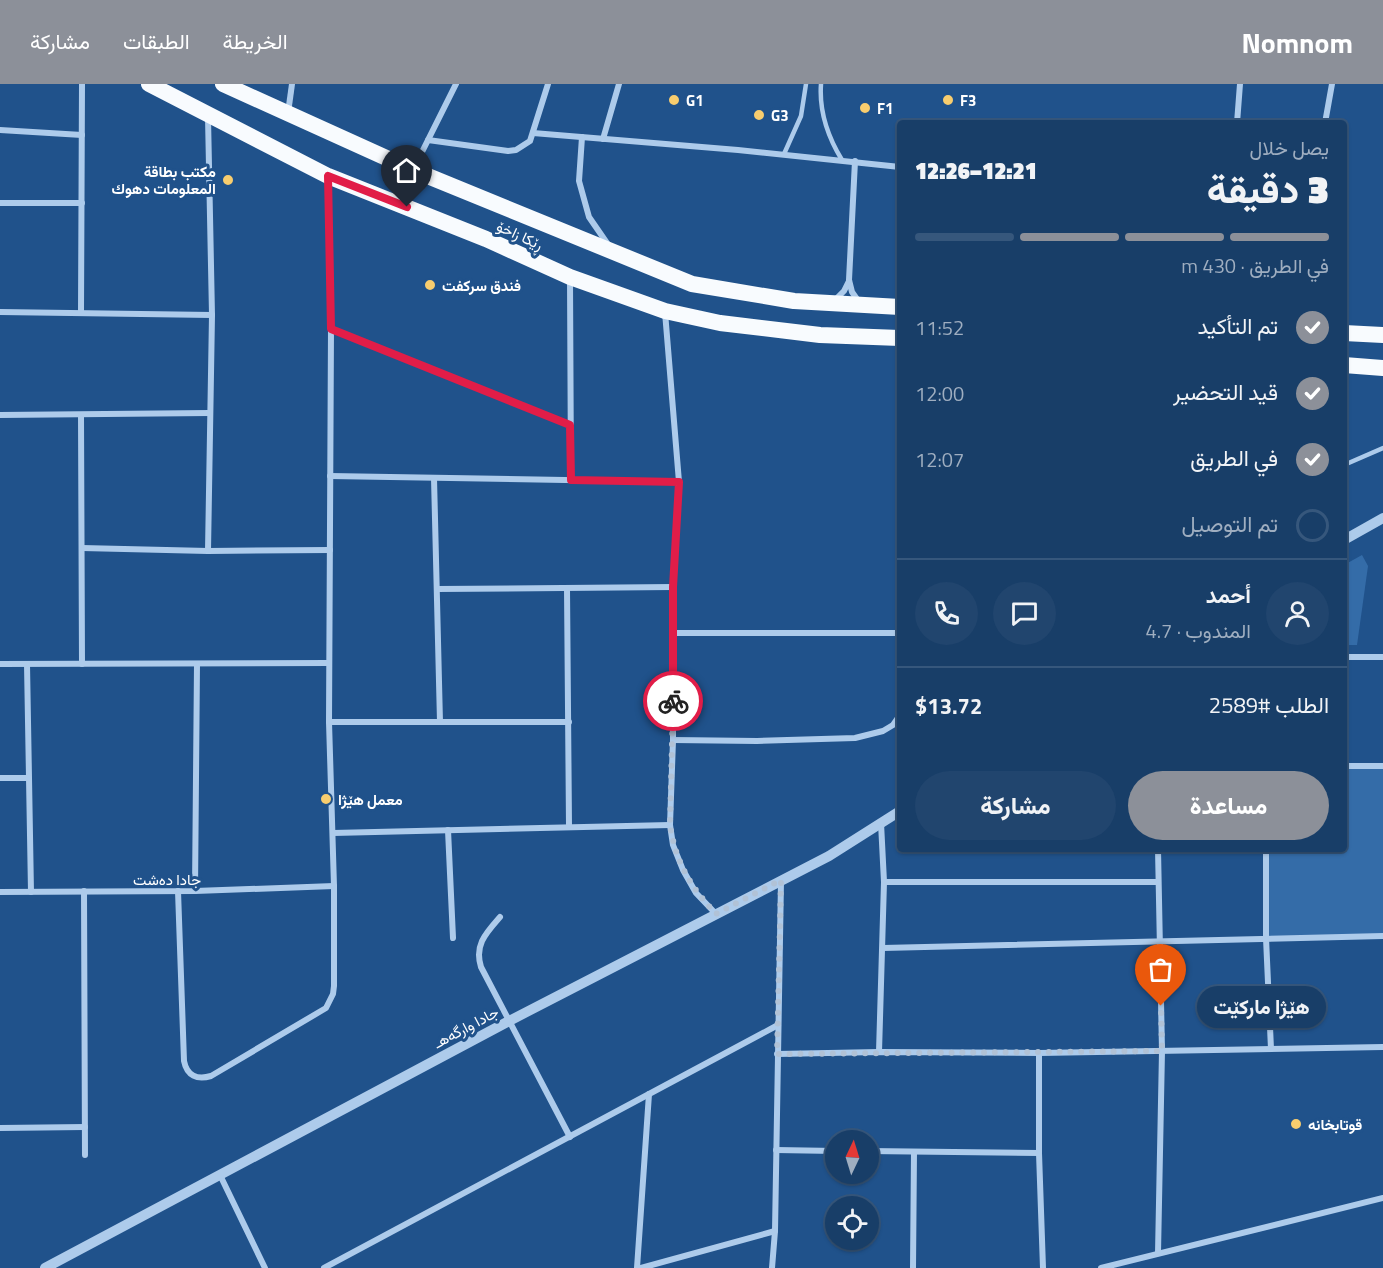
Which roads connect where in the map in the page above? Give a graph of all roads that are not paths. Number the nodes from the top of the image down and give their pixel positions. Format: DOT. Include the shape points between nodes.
graph roads {
  1 [pos="82,84"];
  2 [pos="149,84"];
  3 [pos="223,84"];
  4 [pos="292,84"];
  5 [pos="456,84"];
  6 [pos="548,84"];
  7 [pos="619,84"];
  8 [pos="806,84"];
  9 [pos="821,84"];
  10 [pos="1240,84"];
  11 [pos="1332,84"];
  12 [pos="288,113"];
  13 [pos="208,114"];
  14 [pos="1237,120"];
  15 [pos="1326,120"];
  16 [pos="0,130"];
  17 [pos="533,133"];
  18 [pos="82,135"];
  19 [pos="582,137"];
  20 [pos="603,139"];
  21 [pos="428,140"];
  22 [pos="784,154"];
  23 [pos="842,160"];
  24 [pos="855,161"];
  25 [pos="897,167"];
  26 [pos="413,170"];
  27 [pos="328,176"];
  28 [pos="82,202"];
  29 [pos="0,203"];
  30 [pos="613,252"];
  31 [pos="570,277"];
  32 [pos="849,280"];
  33 [pos="830,303"];
  34 [pos="863,305"];
  35 [pos="897,307"];
  36 [pos="665,311"];
  37 [pos="0,312"];
  38 [pos="81,313"];
  39 [pos="212,315"];
  40 [pos="331,329"];
  41 [pos="1347,333"];
  42 [pos="1383,335"];
  43 [pos="897,338"];
  44 [pos="1347,365"];
  45 [pos="1383,368"];
  46 [pos="210,413"];
  47 [pos="81,414"];
  48 [pos="0,415"];
  49 [pos="570,425"];
  50 [pos="1383,448"];
  51 [pos="1347,464"];
  52 [pos="330,476"];
  53 [pos="434,478"];
  54 [pos="571,480"];
  55 [pos="679,482"];
  56 [pos="1383,518"];
  57 [pos="1347,538"];
  58 [pos="81,548"];
  59 [pos="330,550"];
  60 [pos="208,551"];
  61 [pos="673,587"];
  62 [pos="567,588"];
  63 [pos="437,589"];
  64 [pos="674,633"];
  65 [pos="897,633"];
  66 [pos="1347,657"];
  67 [pos="1383,657"];
  68 [pos="197,663"];
  69 [pos="329,663"];
  70 [pos="0,664"];
  71 [pos="27,664"];
  72 [pos="82,664"];
  73 [pos="897,719"];
  74 [pos="329,722"];
  75 [pos="440,722"];
  76 [pos="569,722"];
  77 [pos="673,740"];
  78 [pos="1347,765"];
  79 [pos="1383,766"];
  80 [pos="0,778"];
  81 [pos="28,778"];
  82 [pos="897,813"];
  83 [pos="881,823"];
  84 [pos="670,825"];
  85 [pos="569,826"];
  86 [pos="448,830"];
  87 [pos="333,833"];
  88 [pos="1158,852"];
  89 [pos="1266,852"];
  90 [pos="781,880"];
  91 [pos="884,882"];
  92 [pos="1158,882"];
  93 [pos="334,886"];
  94 [pos="84,891"];
  95 [pos="178,891"];
  96 [pos="195,891"];
  97 [pos="0,892"];
  98 [pos="31,892"];
  99 [pos="716,914"];
  100 [pos="500,917"];
  101 [pos="1383,936"];
  102 [pos="453,938"];
  103 [pos="1266,938"];
  104 [pos="1159,940"];
  105 [pos="883,948"];
  106 [pos="509,1021"];
  107 [pos="778,1024"];
  108 [pos="1383,1047"];
  109 [pos="1271,1049"];
  110 [pos="1162,1051"];
  111 [pos="879,1052"];
  112 [pos="1039,1053"];
  113 [pos="777,1054"];
  114 [pos="649,1094"];
  115 [pos="85,1127"];
  116 [pos="0,1128"];
  117 [pos="570,1137"];
  118 [pos="776,1150"];
  119 [pos="825,1151"];
  120 [pos="879,1151"];
  121 [pos="914,1152"];
  122 [pos="1039,1153"];
  123 [pos="85,1155"];
  124 [pos="220,1175"];
  125 [pos="1383,1198"];
  126 [pos="775,1231"];
  127 [pos="1158,1253"];
  128 [pos="45,1268"];
  129 [pos="265,1268"];
  130 [pos="324,1268"];
  131 [pos="639,1268"];
  132 [pos="772,1268"];
  133 [pos="913,1268"];
  134 [pos="1043,1268"];
  135 [pos="1101,1268"];
  1 -- 18 [label="street"];
  2 -- 13 [label="highway, ڕێکا زاخۆ"];
  3 -- 12 [label="highway, ڕێکا زاخۆ"];
  4 -- 12 [label="street"];
  5 -- 21 [label="street"];
  6 -- 17 [label="street"];
  7 -- 20 [label="street"];
  8 -- 22 [label="lane" via="801,116"];
  9 -- 23 [label="lane" via="826,126"];
  10 -- 14 [label="street"];
  11 -- 15 [label="street"];
  12 -- 26 [label="highway, ڕێکا زاخۆ"];
  13 -- 27 [label="highway, ڕێکا زاخۆ"];
  13 -- 39 [label="street"];
  16 -- 18 [label="street"];
  17 -- 19 [label="street"];
  17 -- 21 [label="street" via="524,147 508,151"];
  18 -- 28 [label="street"];
  19 -- 20 [label="street"];
  19 -- 30 [label="street" via="579,181 589,217"];
  20 -- 22 [label="street"];
  21 -- 26 [label="street"];
  22 -- 23 [label="street"];
  23 -- 24 [label="street"];
  24 -- 25 [label="street"];
  24 -- 32 [label="street"];
  26 -- 30 [label="highway, ڕێکا زاخۆ"];
  27 -- 31 [label="highway, ڕێکا زاخۆ"];
  27 -- 40 [label="street"];
  28 -- 29 [label="street"];
  28 -- 38 [label="street"];
  30 -- 33 [label="highway, ڕێکا زاخۆ" via="692,284"];
  31 -- 36 [label="highway, ڕێکا زاخۆ"];
  31 -- 49 [label="street"];
  32 -- 33 [label="street" via="840,296"];
  32 -- 34 [label="street" via="855,297"];
  33 -- 34 [label="highway, ڕێکا زاخۆ"];
  34 -- 35 [label="highway, ڕێکا زاخۆ"];
  36 -- 43 [label="highway, ڕێکا زاخۆ" via="720,323 809,334"];
  36 -- 55 [label="street"];
  37 -- 38 [label="street"];
  38 -- 39 [label="street"];
  39 -- 46 [label="street"];
  40 -- 49 [label="street"];
  40 -- 52 [label="street"];
  41 -- 42 [label="highway"];
  44 -- 45 [label="highway"];
  46 -- 47 [label="street"];
  46 -- 60 [label="street"];
  47 -- 48 [label="street"];
  47 -- 58 [label="street"];
  49 -- 54 [label="street"];
  50 -- 51 [label="lane"];
  52 -- 53 [label="street"];
  52 -- 59 [label="street"];
  53 -- 54 [label="street"];
  53 -- 63 [label="street"];
  54 -- 55 [label="street"];
  55 -- 61 [label="street"];
  56 -- 57 [label="street"];
  58 -- 60 [label="street"];
  58 -- 72 [label="street"];
  59 -- 60 [label="street"];
  59 -- 69 [label="street"];
  61 -- 62 [label="street"];
  61 -- 64 [label="street"];
  62 -- 63 [label="street"];
  62 -- 76 [label="street"];
  63 -- 75 [label="street"];
  64 -- 65 [label="street"];
  64 -- 77 [label="street"];
  66 -- 67 [label="street"];
  68 -- 69 [label="street"];
  68 -- 72 [label="street"];
  68 -- 96 [label="street"];
  69 -- 74 [label="street"];
  70 -- 71 [label="street"];
  71 -- 72 [label="street"];
  71 -- 81 [label="street"];
  73 -- 77 [label="street" via="883,730 855,738"];
  74 -- 75 [label="street"];
  74 -- 87 [label="street"];
  75 -- 76 [label="street"];
  76 -- 85 [label="street"];
  77 -- 84 [label="street"];
  78 -- 79 [label="street"];
  80 -- 81 [label="street"];
  81 -- 98 [label="street"];
  82 -- 83 [label="street, جادا وارگه‌هـ"];
  83 -- 90 [label="street, جادا وارگه‌هـ"];
  83 -- 91 [label="street"];
  84 -- 85 [label="street"];
  84 -- 99 [label="street" via="682,870"];
  85 -- 86 [label="street"];
  86 -- 87 [label="street"];
  86 -- 102 [label="street"];
  87 -- 93 [label="street"];
  88 -- 92 [label="street"];
  89 -- 103 [label="street"];
  90 -- 99 [label="street, جادا وارگه‌هـ"];
  90 -- 107 [label="street"];
  91 -- 92 [label="street"];
  91 -- 105 [label="street"];
  92 -- 104 [label="street"];
  93 -- 95 [label="street" via="331,1002 320,1013 204,1078 190,1074 184,1061"];
  93 -- 96 [label="street, جادا دەشت"];
  94 -- 95 [label="street, جادا دەشت"];
  94 -- 98 [label="street, جادا دەشت"];
  94 -- 115 [label="street"];
  95 -- 96 [label="street, جادا دەشت"];
  97 -- 98 [label="street, جادا دەشت"];
  99 -- 106 [label="street, جادا وارگه‌هـ"];
  100 -- 106 [label="street" via="483,937 478,960"];
  101 -- 103 [label="street"];
  103 -- 104 [label="street"];
  103 -- 109 [label="street"];
  104 -- 105 [label="street"];
  104 -- 110 [label="street"];
  105 -- 111 [label="street"];
  106 -- 117 [label="street"];
  106 -- 124 [label="street, جادا وارگه‌هـ"];
  107 -- 113 [label="street"];
  107 -- 114 [label="street"];
  108 -- 109 [label="street"];
  109 -- 110 [label="street"];
  110 -- 112 [label="street"];
  110 -- 127 [label="street"];
  111 -- 112 [label="street"];
  111 -- 113 [label="street"];
  112 -- 122 [label="street"];
  113 -- 118 [label="street"];
  114 -- 117 [label="street"];
  114 -- 131 [label="street"];
  115 -- 116 [label="street"];
  115 -- 123 [label="street"];
  117 -- 130 [label="street"];
  118 -- 119 [label="street"];
  118 -- 126 [label="street"];
  120 -- 121 [label="street"];
  121 -- 122 [label="street"];
  121 -- 133 [label="street"];
  122 -- 134 [label="street"];
  124 -- 128 [label="street, جادا وارگه‌هـ"];
  124 -- 129 [label="street"];
  125 -- 127 [label="street"];
  126 -- 131 [label="street"];
  126 -- 132 [label="street"];
  127 -- 135 [label="street"];
}
